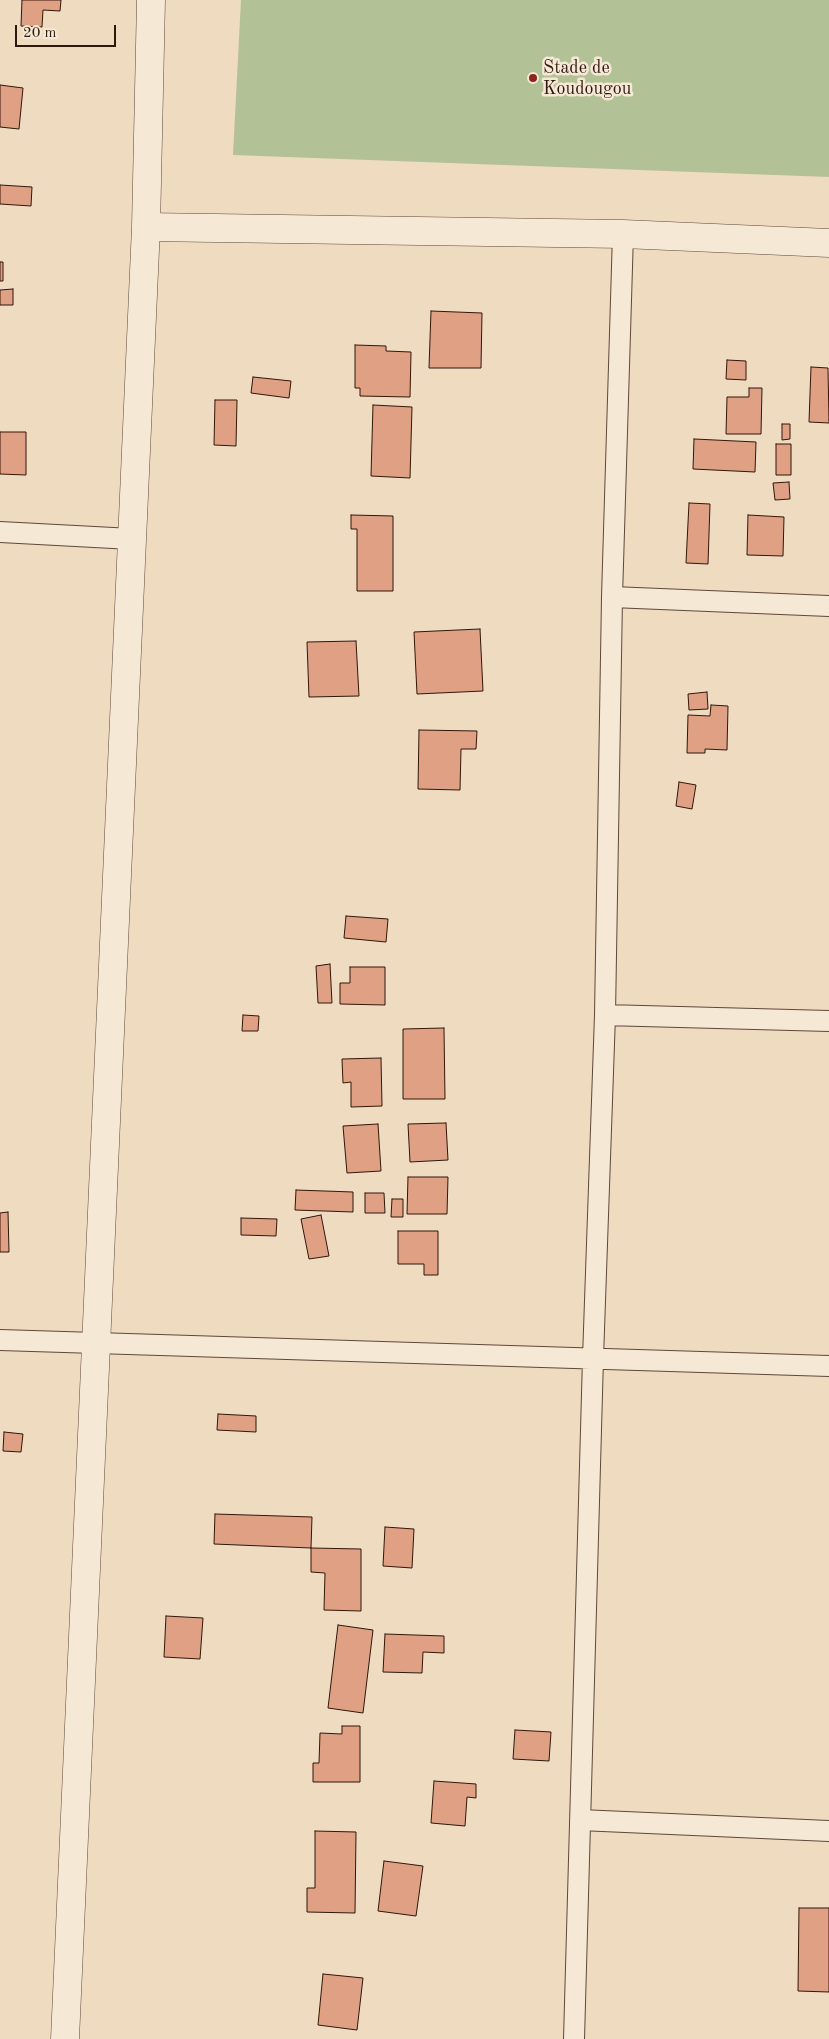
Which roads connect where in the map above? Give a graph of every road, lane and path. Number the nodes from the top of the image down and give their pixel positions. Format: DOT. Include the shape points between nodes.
graph roads {
  1 [pos="151,0"];
  2 [pos="146,227"];
  3 [pos="623,234"];
  4 [pos="829,243"];
  5 [pos="0,532"];
  6 [pos="132,539"];
  7 [pos="612,597"];
  8 [pos="829,606"];
  9 [pos="606,1015"];
  10 [pos="829,1021"];
  11 [pos="0,1340"];
  12 [pos="96,1343"];
  13 [pos="592,1358"];
  14 [pos="829,1366"];
  15 [pos="580,1820"];
  16 [pos="829,1831"];
  17 [pos="65,2039"];
  18 [pos="574,2039"];
  1 -- 2 [label="street"];
  2 -- 3 [label="street"];
  2 -- 6 [label="street"];
  3 -- 4 [label="street"];
  3 -- 7 [label="lane"];
  5 -- 6 [label="lane"];
  6 -- 12 [label="street"];
  7 -- 8 [label="lane"];
  7 -- 9 [label="lane"];
  9 -- 10 [label="lane"];
  9 -- 13 [label="lane"];
  11 -- 12 [label="lane"];
  12 -- 13 [label="lane"];
  12 -- 17 [label="street"];
  13 -- 14 [label="lane"];
  13 -- 15 [label="lane"];
  15 -- 16 [label="lane"];
  15 -- 18 [label="lane"];
}
